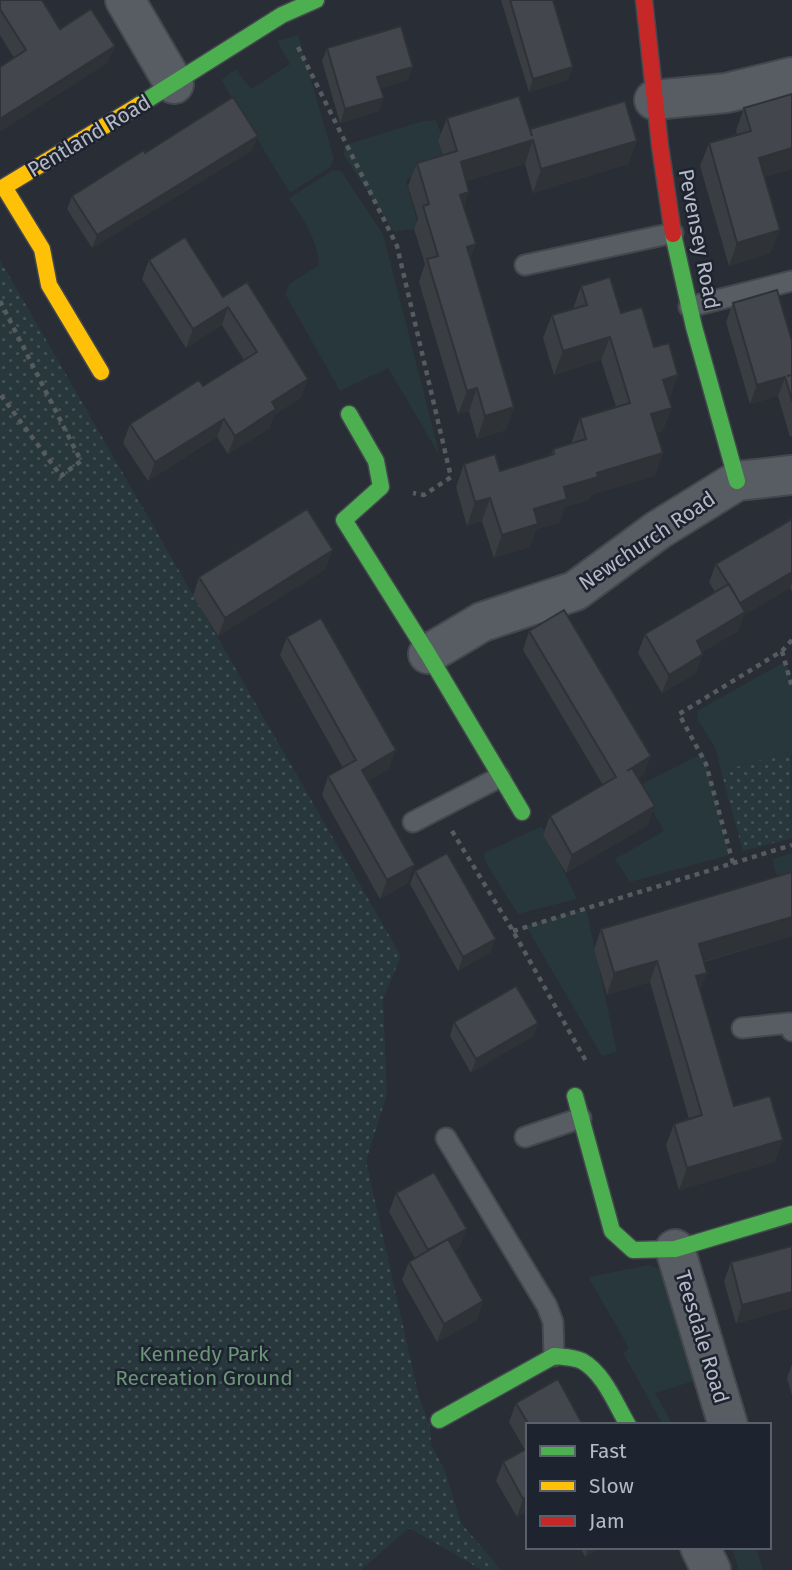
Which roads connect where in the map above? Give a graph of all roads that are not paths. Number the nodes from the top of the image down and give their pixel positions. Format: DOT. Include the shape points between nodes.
graph roads {
  1 [pos="125,0"];
  2 [pos="316,0"];
  3 [pos="644,0"];
  4 [pos="792,77"];
  5 [pos="174,85"];
  6 [pos="654,100"];
  7 [pos="673,233"];
  8 [pos="525,265"];
  9 [pos="792,281"];
  10 [pos="689,307"];
  11 [pos="101,372"];
  12 [pos="349,414"];
  13 [pos="792,475"];
  14 [pos="737,481"];
  15 [pos="428,654"];
  16 [pos="500,777"];
  17 [pos="522,812"];
  18 [pos="413,822"];
  19 [pos="742,1028"];
  20 [pos="792,1031"];
  21 [pos="575,1097"];
  22 [pos="581,1118"];
  23 [pos="525,1137"];
  24 [pos="446,1138"];
  25 [pos="792,1214"];
  26 [pos="675,1249"];
  27 [pos="554,1356"];
  28 [pos="439,1420"];
  29 [pos="627,1423"];
  30 [pos="727,1423"];
  1 -- 5 [label="street, Pentland Road"];
  2 -- 5 [label="street, Pentland Road" via="282,15"];
  3 -- 6 [label="street, Pevensey Road"];
  4 -- 6 [label="street" via="726,93"];
  5 -- 11 [label="street, Pentland Road" via="4,187 42,249 49,285"];
  6 -- 7 [label="street, Pevensey Road"];
  7 -- 8 [label="lane"];
  7 -- 10 [label="street, Pevensey Road"];
  9 -- 10 [label="lane"];
  10 -- 14 [label="street, Pevensey Road"];
  12 -- 15 [label="street" via="376,461 381,487 344,520"];
  13 -- 14 [label="street, Newchurch Road"];
  14 -- 15 [label="street, Newchurch Road" via="658,530 575,591 482,622"];
  15 -- 16 [label="street"];
  16 -- 17 [label="street"];
  16 -- 18 [label="lane"];
  19 -- 20 [label="lane" via="790,1023"];
  21 -- 22 [label="street, Teesdale Road"];
  22 -- 23 [label="lane"];
  22 -- 26 [label="street, Teesdale Road" via="612,1231 633,1250"];
  24 -- 27 [label="lane" via="547,1306 553,1322"];
  25 -- 26 [label="street, Teesdale Road"];
  26 -- 30 [label="street, Teesdale Road"];
  27 -- 28 [label="street"];
  27 -- 29 [label="street" via="585,1363"];
}
